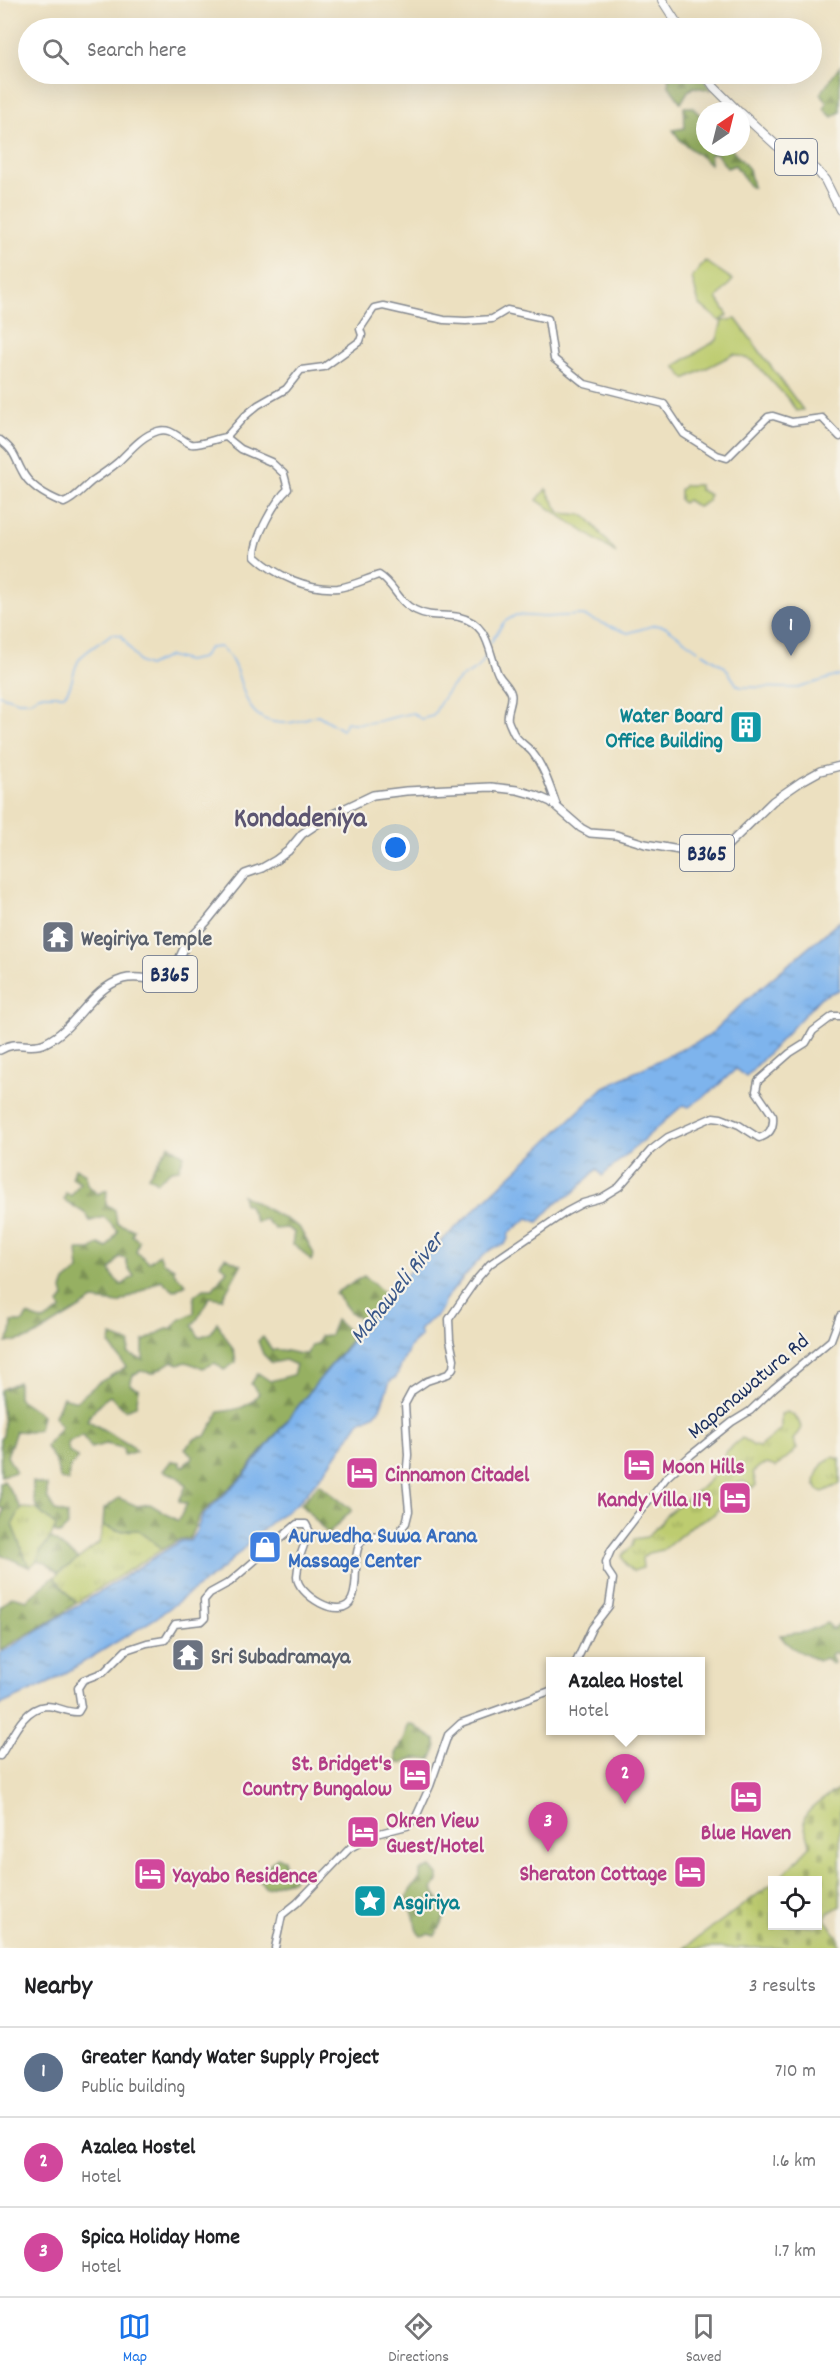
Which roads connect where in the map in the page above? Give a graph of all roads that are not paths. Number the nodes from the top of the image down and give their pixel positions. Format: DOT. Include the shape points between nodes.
graph roads {
  1 [pos="662,0"];
  2 [pos="674,18"];
  3 [pos="712,84"];
  4 [pos="730,102"];
  5 [pos="750,121"];
  6 [pos="840,210"];
  7 [pos="226,437"];
  8 [pos="840,437"];
  9 [pos="0,440"];
  10 [pos="840,766"];
  11 [pos="557,806"];
  12 [pos="840,1016"];
  13 [pos="0,1050"];
  14 [pos="840,1316"];
  15 [pos="578,1657"];
  16 [pos="546,1692"];
  17 [pos="0,1756"];
  18 [pos="275,1948"];
  1 -- 2 [label="highway"];
  3 -- 4 [label="highway, A10"];
  5 -- 6 [label="highway, A10" via="777,146 816,169"];
  7 -- 8 [label="street" via="258,405 286,389 301,370 324,367 360,341 360,329 374,308 383,306 444,320 492,319 507,310 548,319 554,359 585,384 664,404 684,434 727,458 773,416 792,422 822,418"];
  7 -- 9 [label="street" via="191,444 173,432 158,431 137,443 75,498 64,503 28,481 12,449"];
  7 -- 11 [label="street" via="241,449 271,462 284,474 288,489 280,496 255,546 255,556 268,567 322,588 340,588 379,575 413,609 432,616 463,618 476,626 491,645 493,663 511,691 508,719 515,736 533,753"];
  10 -- 11 [label="main road, B365" via="802,781 773,801 728,845 709,853 590,833"];
  11 -- 13 [label="main road, B365" via="529,793 491,787 406,791 370,797 329,816 302,834 276,860 245,874 187,942 165,979 129,977 117,981 94,998 61,1034 42,1044 18,1044"];
  12 -- 17 [label="street" via="833,1016 813,1031 806,1043 758,1081 756,1091 773,1116 772,1128 765,1136 759,1138 739,1125 713,1117 668,1137 651,1150 619,1187 566,1212 490,1264 476,1280 449,1319 453,1368 412,1391 405,1404 409,1511 406,1523 398,1533 370,1536 362,1541 357,1551 357,1581 347,1606 326,1607 300,1586 298,1562 309,1532 306,1524 297,1524 230,1581 210,1593 204,1600 202,1621 175,1624 165,1640 126,1650 104,1672 83,1680 78,1688 78,1712 44,1706 35,1710 17,1727"];
  14 -- 15 [label="street, Mapanawatura Rd" via="831,1340 750,1411 691,1455 666,1478 633,1520 606,1562 613,1580 610,1601"];
  16 -- 18 [label="street" via="454,1729 448,1735 416,1819 350,1848 282,1915"];
}
